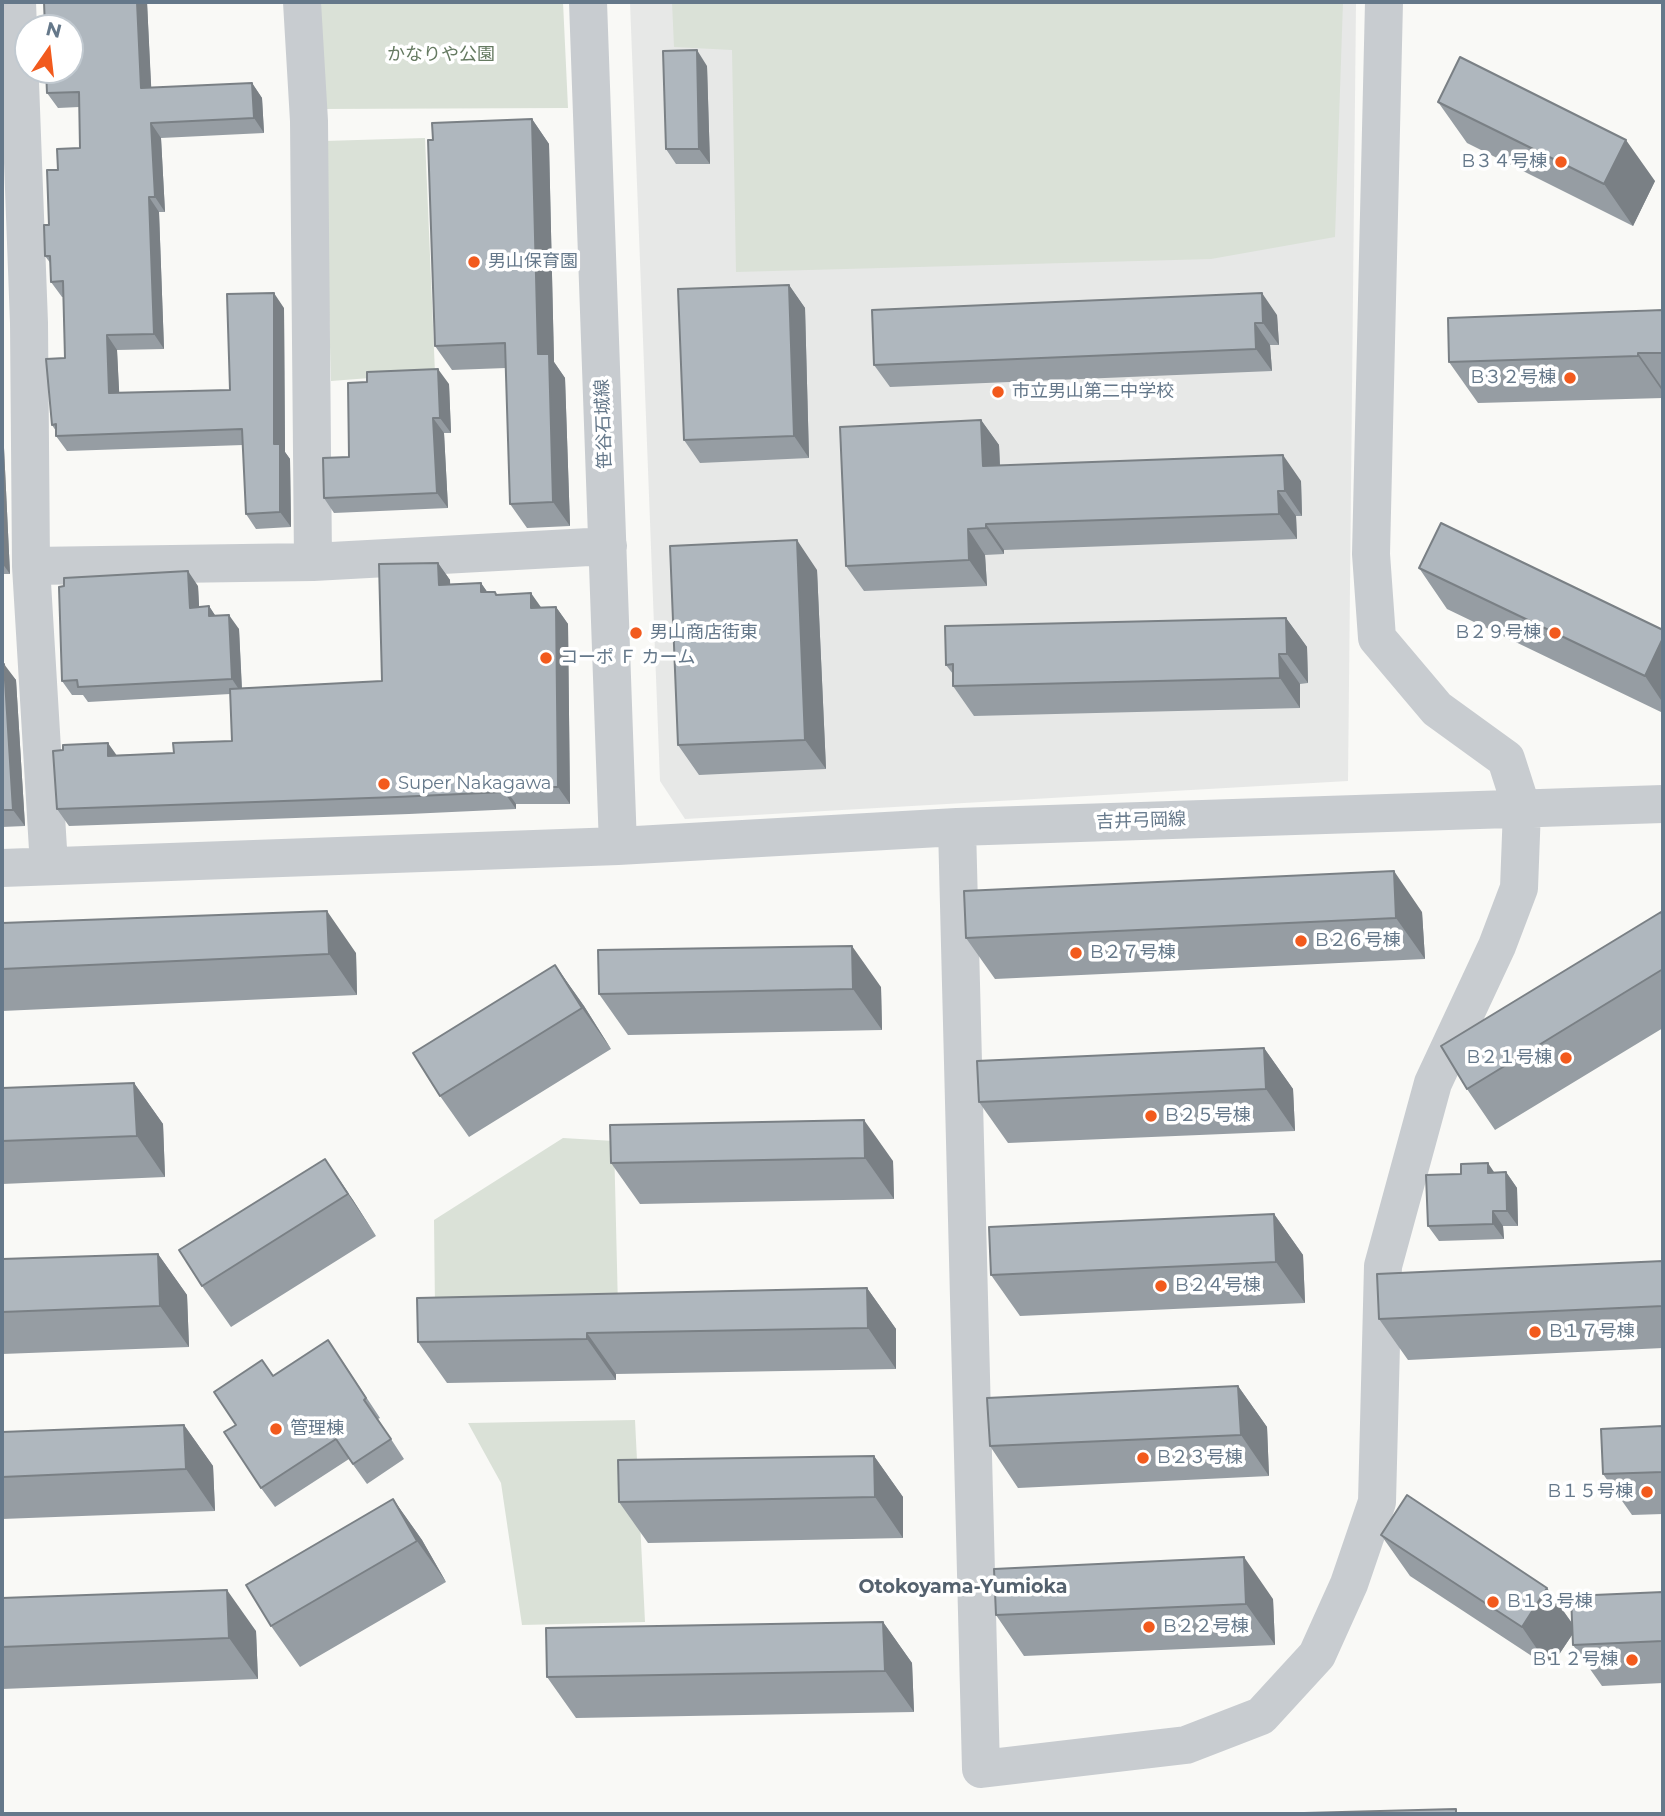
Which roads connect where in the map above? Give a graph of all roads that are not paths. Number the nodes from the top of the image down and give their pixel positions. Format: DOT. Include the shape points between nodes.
graph roads {
  1 [pos="17,2"];
  2 [pos="302,2"];
  3 [pos="588,2"];
  4 [pos="1384,2"];
  5 [pos="608,546"];
  6 [pos="313,562"];
  7 [pos="31,566"];
  8 [pos="1663,804"];
  9 [pos="1522,809"];
  10 [pos="957,827"];
  11 [pos="618,846"];
  12 [pos="49,866"];
  13 [pos="2,867"];
  1 -- 7 [label="street" via="29,323"];
  2 -- 6 [label="street" via="309,121"];
  3 -- 5 [label="street, 笹谷石城線"];
  4 -- 9 [label="street" via="1371,554 1377,638 1437,709 1506,759"];
  5 -- 6 [label="street"];
  5 -- 11 [label="street, 笹谷石城線"];
  6 -- 7 [label="street"];
  7 -- 12 [label="street"];
  8 -- 9 [label="street, 吉井弓岡線"];
  9 -- 10 [label="street, 吉井弓岡線"];
  9 -- 10 [label="street" via="1519,888 1433,1083 1383,1266 1377,1502 1349,1584 1317,1655 1261,1716 1186,1745 981,1769"];
  10 -- 11 [label="street, 吉井弓岡線"];
  11 -- 12 [label="street, 吉井弓岡線"];
  12 -- 13 [label="street, 吉井弓岡線"];
}
